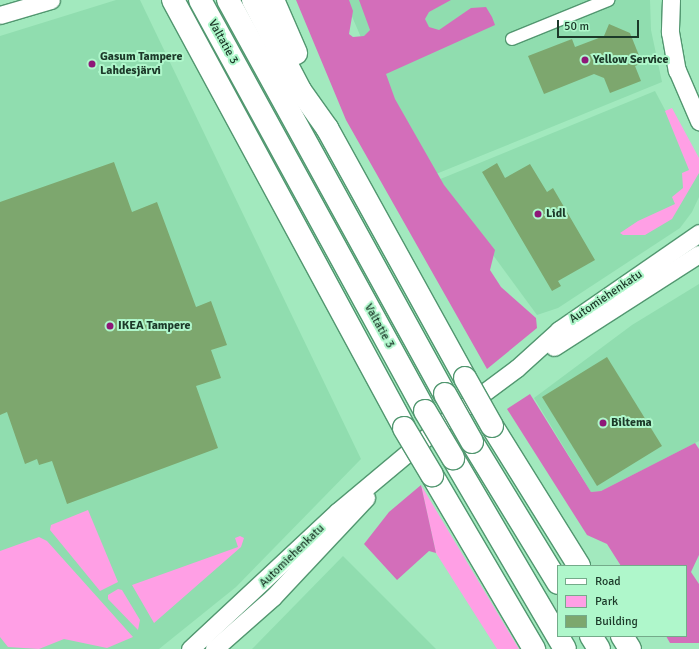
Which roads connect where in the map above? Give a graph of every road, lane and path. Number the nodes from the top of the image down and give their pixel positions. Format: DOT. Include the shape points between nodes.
graph roads {
  1 [pos="51,0"];
  2 [pos="163,0"];
  3 [pos="173,0"];
  4 [pos="200,0"];
  5 [pos="228,0"];
  6 [pos="253,0"];
  7 [pos="274,0"];
  8 [pos="608,0"];
  9 [pos="671,0"];
  10 [pos="0,15"];
  11 [pos="512,39"];
  12 [pos="203,59"];
  13 [pos="699,121"];
  14 [pos="327,128"];
  15 [pos="699,233"];
  16 [pos="699,254"];
  17 [pos="517,368"];
  18 [pos="395,464"];
  19 [pos="578,565"];
  20 [pos="557,581"];
  21 [pos="557,635"];
  22 [pos="558,637"];
  23 [pos="592,637"];
  24 [pos="623,637"];
  25 [pos="190,649"];
  26 [pos="214,649"];
  27 [pos="534,649"];
  28 [pos="565,649"];
  29 [pos="599,649"];
  30 [pos="630,649"];
  1 -- 10 [label="main road"];
  2 -- 12 [label="highway"];
  3 -- 12 [label="highway"];
  4 -- 21 [label="highway, Valtatie 3, bridge" via="425,411"];
  5 -- 20 [label="highway, Valtatie 3, bridge" via="472,442"];
  6 -- 14 [label="highway" via="300,90"];
  7 -- 14 [label="highway"];
  8 -- 11 [label="street"];
  9 -- 13 [label="main road" via="670,32 677,70"];
  12 -- 27 [label="highway, bridge" via="404,428"];
  14 -- 19 [label="highway, bridge" via="492,426"];
  15 -- 17 [label="main road, Automiehenkatu" via="558,330"];
  16 -- 17 [label="main road, Automiehenkatu"];
  17 -- 18 [label="main road, Automiehenkatu"];
  18 -- 25 [label="main road, Automiehenkatu" via="338,511"];
  18 -- 26 [label="main road, Automiehenkatu" via="273,597"];
  22 -- 28 [label="highway, Valtatie 3, bridge"];
  23 -- 29 [label="highway"];
  24 -- 30 [label="highway"];
}
